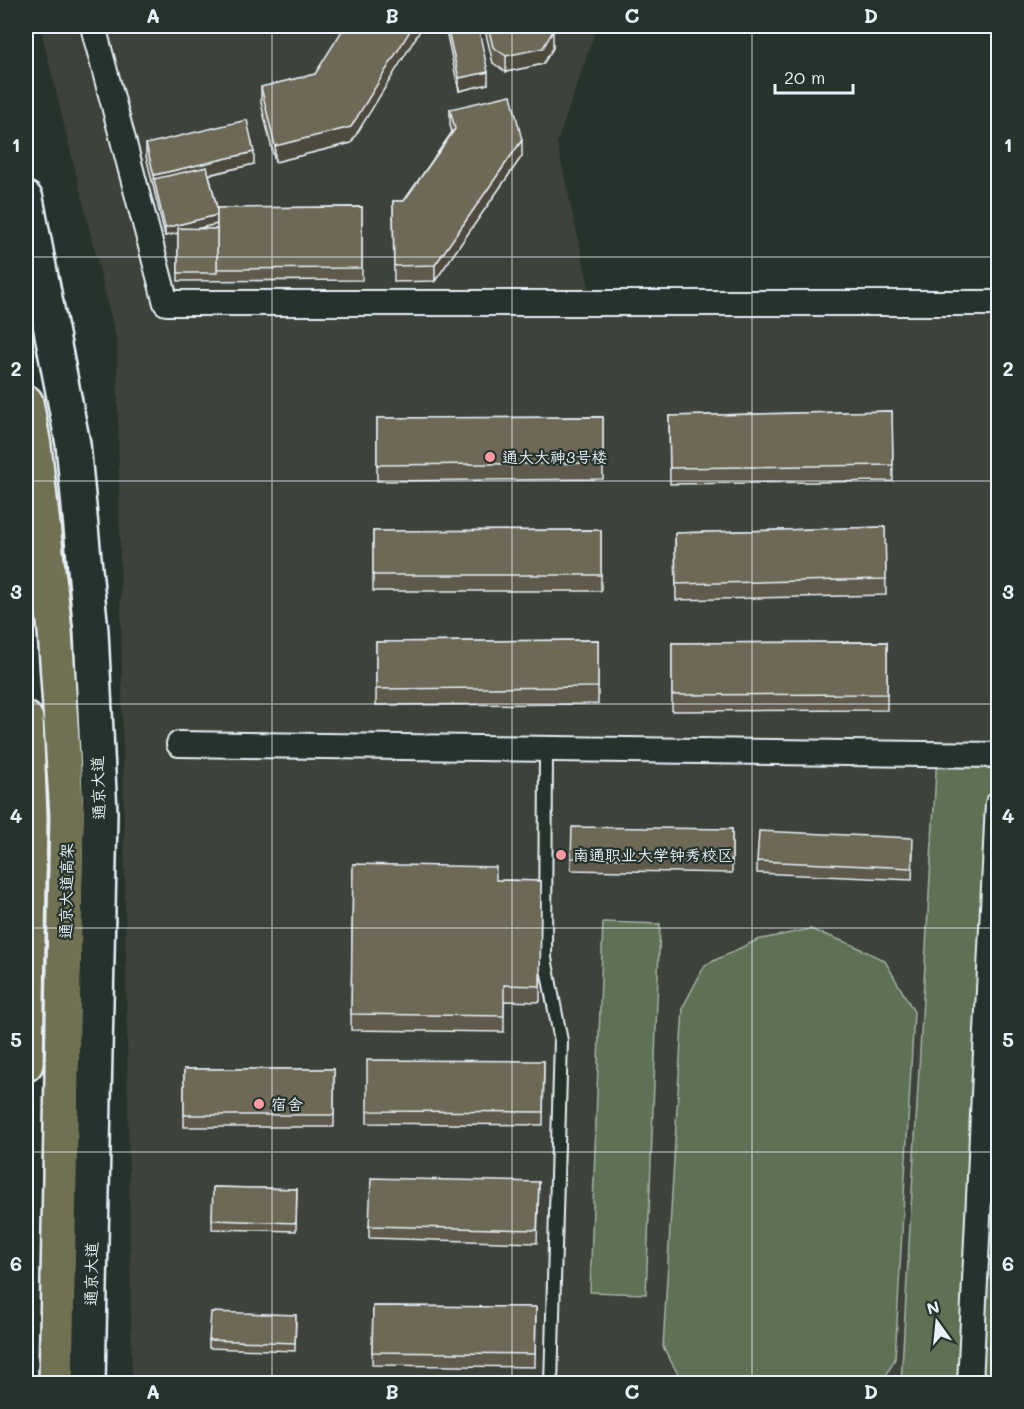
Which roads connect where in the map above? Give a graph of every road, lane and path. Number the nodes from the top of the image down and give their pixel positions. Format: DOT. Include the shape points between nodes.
graph roads {
  1 [pos="93,26"];
  2 [pos="26,199"];
  3 [pos="999,303"];
  4 [pos="26,402"];
  5 [pos="26,718"];
  6 [pos="179,744"];
  7 [pos="546,749"];
  8 [pos="999,755"];
  9 [pos="999,804"];
  10 [pos="26,1064"];
  11 [pos="992,1089"];
  12 [pos="56,1383"];
  13 [pos="88,1383"];
  14 [pos="551,1383"];
  15 [pos="970,1383"];
  1 -- 3 [label="street" via="166,303"];
  2 -- 13 [label="main road, 通京大道" via="73,444 91,631 100,813"];
  4 -- 12 [label="highway, 通京大道高架" via="55,631 68,815"];
  5 -- 10 [label="highway" via="30,816"];
  6 -- 7 [label="street"];
  7 -- 8 [label="street"];
  7 -- 14 [label="lane" via="545,958 561,1041"];
  9 -- 11 [label="street"];
  11 -- 15 [label="street"];
}
